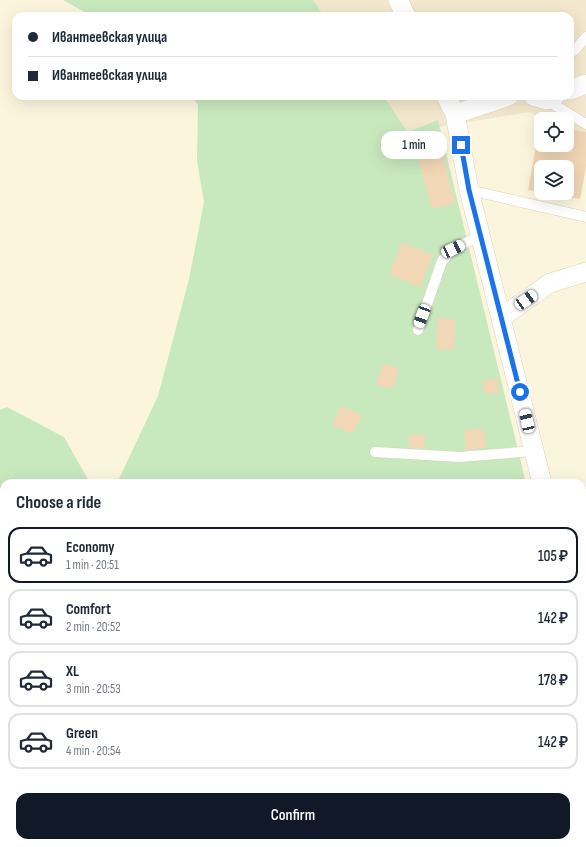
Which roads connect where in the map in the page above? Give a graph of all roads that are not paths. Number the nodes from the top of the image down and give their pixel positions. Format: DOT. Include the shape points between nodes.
graph roads {
  1 [pos="398,0"];
  2 [pos="404,12"];
  3 [pos="586,37"];
  4 [pos="574,51"];
  5 [pos="586,84"];
  6 [pos="574,88"];
  7 [pos="448,100"];
  8 [pos="498,100"];
  9 [pos="550,100"];
  10 [pos="455,114"];
  11 [pos="586,124"];
  12 [pos="469,190"];
  13 [pos="586,218"];
  14 [pos="480,236"];
  15 [pos="586,272"];
  16 [pos="502,317"];
  17 [pos="418,330"];
  18 [pos="534,451"];
  19 [pos="375,452"];
  20 [pos="541,479"];
  1 -- 2 [label="street"];
  3 -- 4 [label="lane"];
  5 -- 6 [label="street"];
  7 -- 10 [label="street"];
  8 -- 10 [label="street"];
  9 -- 11 [label="lane"];
  10 -- 12 [label="street"];
  12 -- 13 [label="lane"];
  12 -- 14 [label="street"];
  14 -- 16 [label="street"];
  14 -- 17 [label="lane" via="453,249 442,261"];
  15 -- 16 [label="street" via="550,283"];
  16 -- 18 [label="street"];
  18 -- 19 [label="lane" via="459,457"];
  18 -- 20 [label="street"];
}
